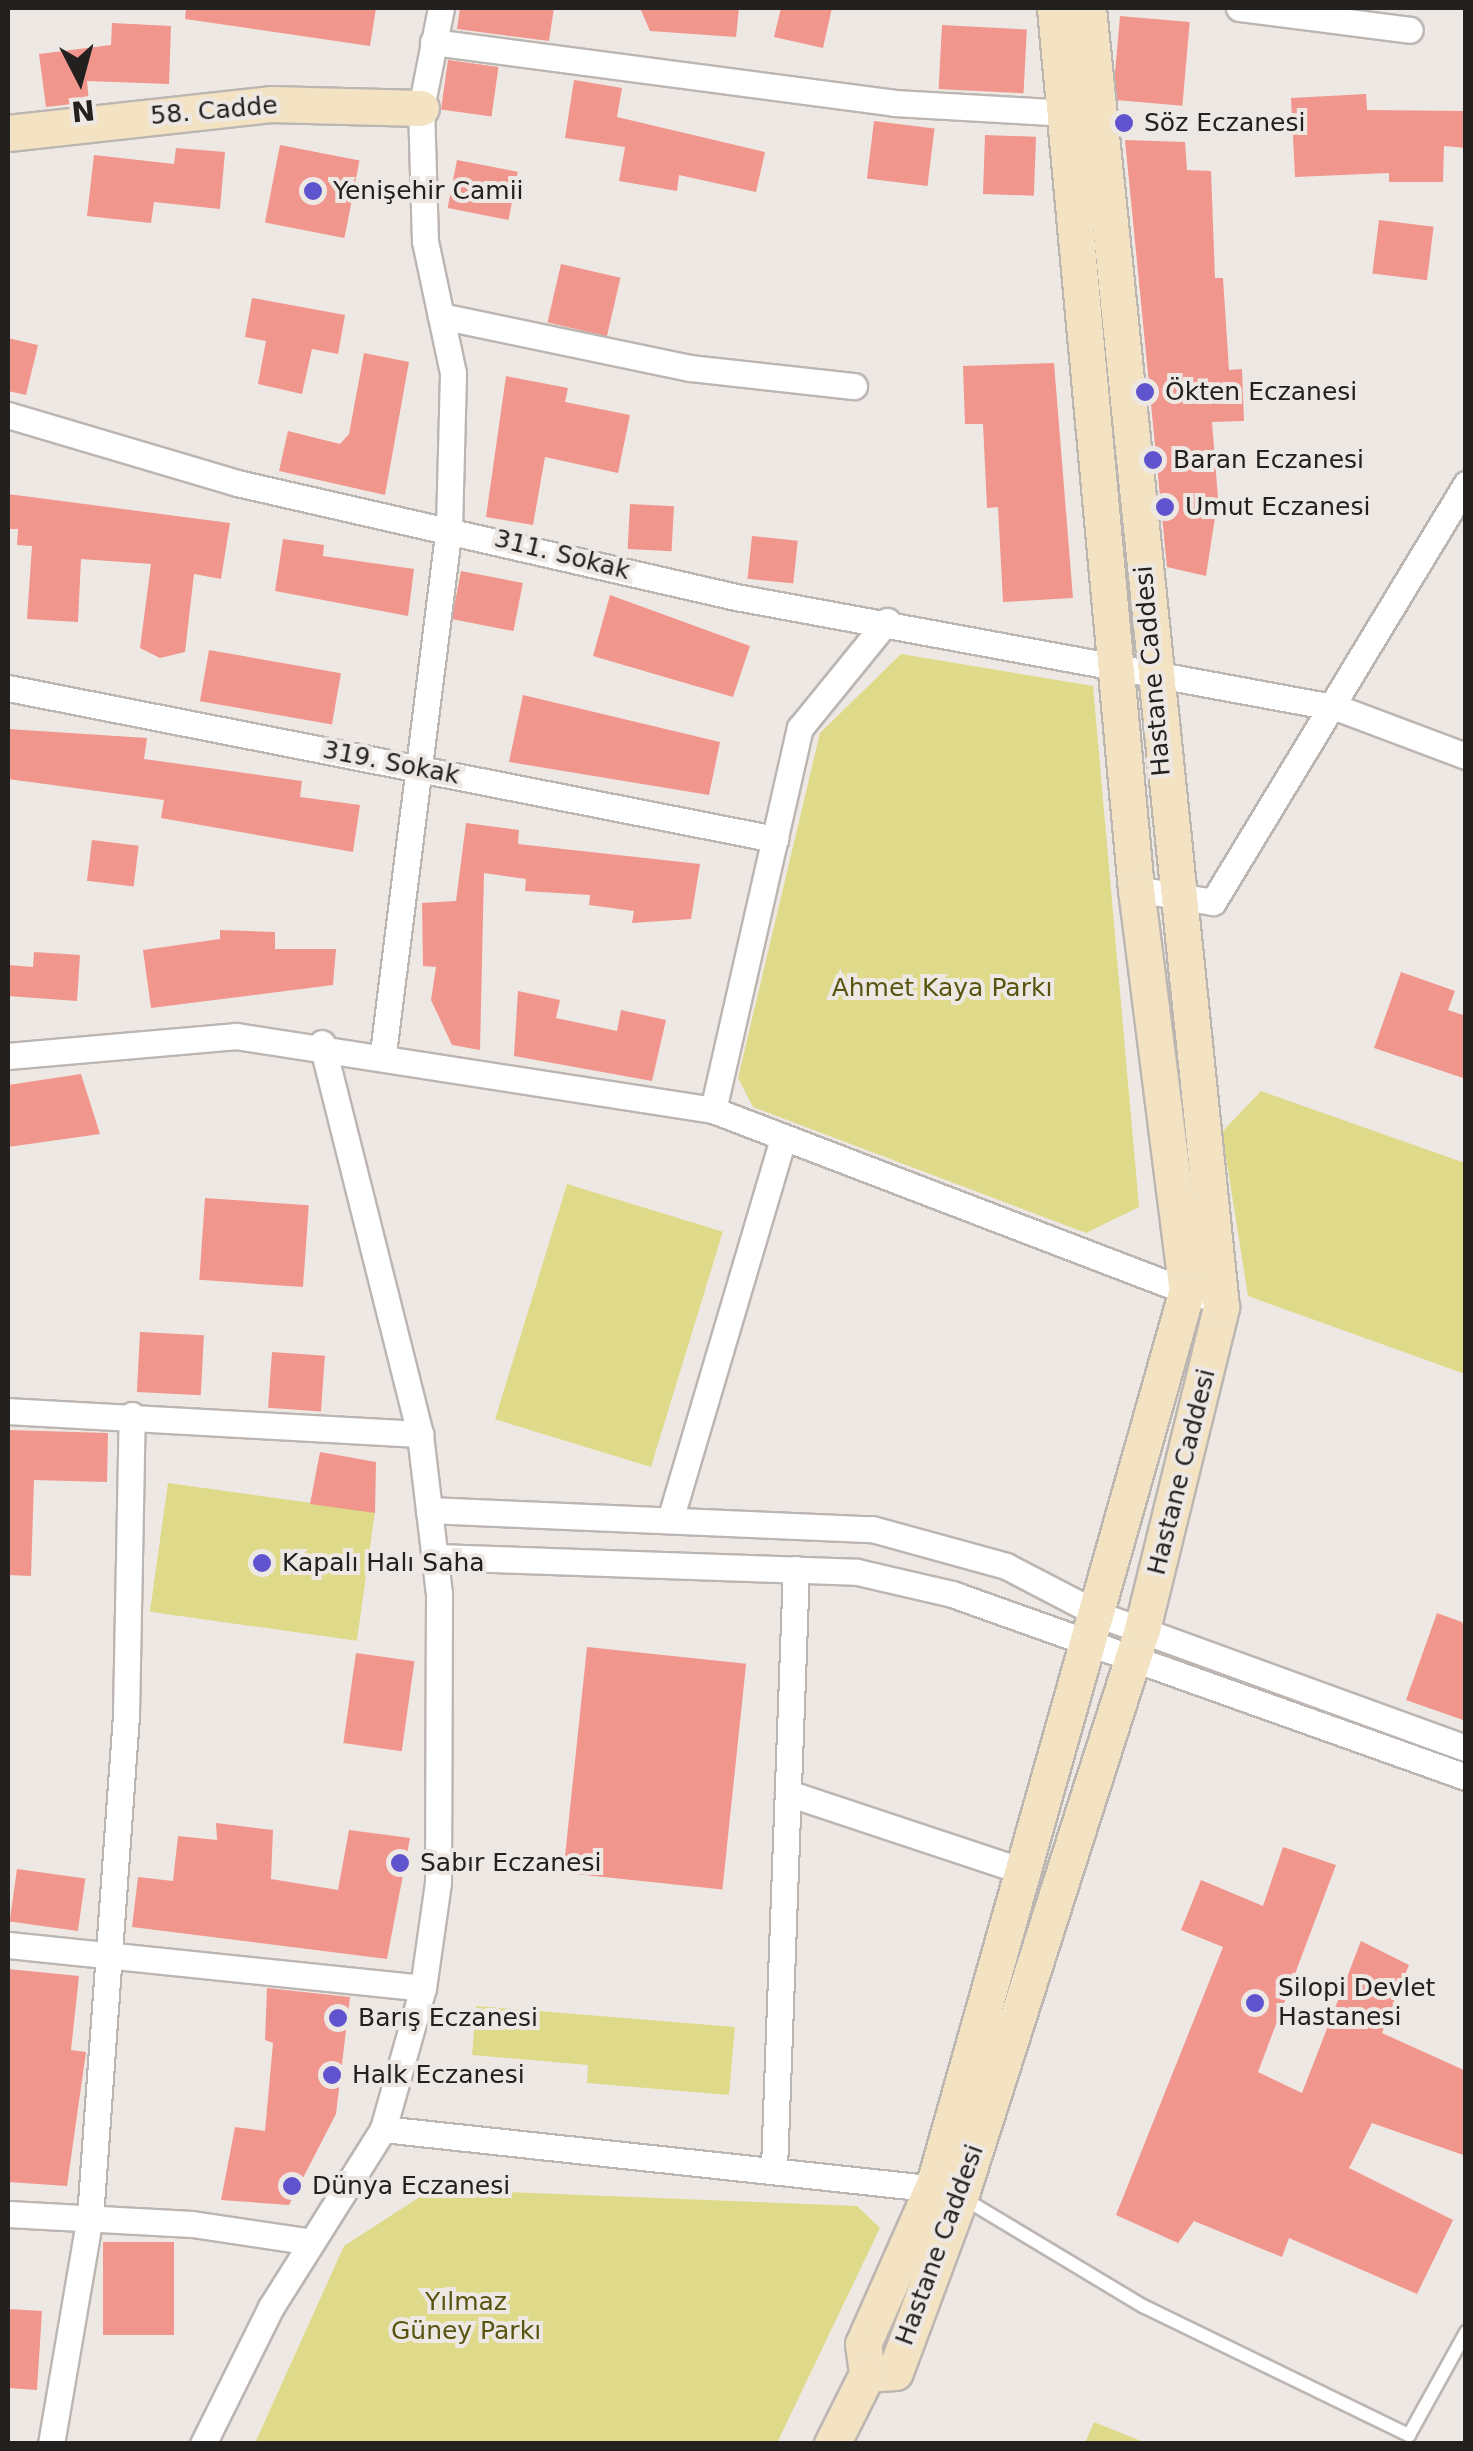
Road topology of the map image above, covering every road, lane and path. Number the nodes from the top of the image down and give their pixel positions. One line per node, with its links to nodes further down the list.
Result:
1 (441, 8): 6 (street)
2 (1055, 8): 8 (main road, Hastane Caddesi)
3 (1088, 8): 16 (main road, Hastane Caddesi)
4 (1239, 8): 5 (street)
5 (1410, 30)
6 (433, 42): 7 (street); 8 (street)
7 (421, 108): 9 (main road, 58. Cadde); 10 (street)
8 (1065, 113): 16 (main road, Hastane Caddesi)
9 (8, 133)
10 (441, 316): 11 (street); 14 (street)
11 (854, 386)
12 (8, 415): 14 (street, 311. Sokak)
13 (1466, 484): 18 (street)
14 (450, 527): 15 (street, 311. Sokak); 20 (street)
15 (886, 621): 16 (street, 311. Sokak); 21 (street)
16 (1138, 674): 18 (street, 311. Sokak); 22 (main road, Hastane Caddesi); 23 (main road, Hastane Caddesi)
17 (8, 688): 20 (street, 319. Sokak)
18 (1338, 708): 19 (street, 311. Sokak); 23 (street)
19 (1466, 756)
20 (422, 769): 21 (street, 319. Sokak); 25 (street)
21 (774, 839): 27 (street)
22 (1136, 889): 23 (street); 29 (main road, Hastane Caddesi)
23 (1174, 902): 30 (main road, Hastane Caddesi)
24 (322, 1043): 25 (street); 26 (street); 33 (street)
25 (383, 1053): 27 (street)
26 (8, 1056)
27 (713, 1110): 28 (street)
28 (783, 1139): 29 (street); 35 (street)
29 (1186, 1290): 30 (street); 38 (main road, Hastane Caddesi)
30 (1222, 1306): 39 (main road, Hastane Caddesi)
31 (8, 1411): 32 (street)
32 (132, 1414): 33 (street); 45 (street)
33 (420, 1434): 34 (street)
34 (429, 1510): 35 (street); 36 (street)
35 (670, 1520): 38 (street)
36 (434, 1557): 37 (street); 46 (street)
37 (796, 1569): 38 (street); 42 (street)
38 (1096, 1628): 39 (street); 43 (main road, Hastane Caddesi)
39 (1138, 1644): 40 (street); 41 (street); 49 (main road, Hastane Caddesi)
40 (1466, 1748)
41 (1466, 1777)
42 (788, 1793): 43 (street); 48 (street)
43 (1025, 1872): 49 (main road, Hastane Caddesi)
44 (8, 1944): 45 (street)
45 (108, 1956): 46 (street); 51 (street)
46 (423, 1988): 47 (street)
47 (383, 2129): 48 (street); 52 (street)
48 (774, 2168): 49 (street)
49 (947, 2190): 53 (lane); 56 (main road, Hastane Caddesi)
50 (8, 2214): 51 (street)
51 (90, 2217): 52 (street); 54 (street)
52 (312, 2242): 55 (street)
53 (1466, 2332)
54 (51, 2444)
55 (203, 2444)
56 (832, 2444)

